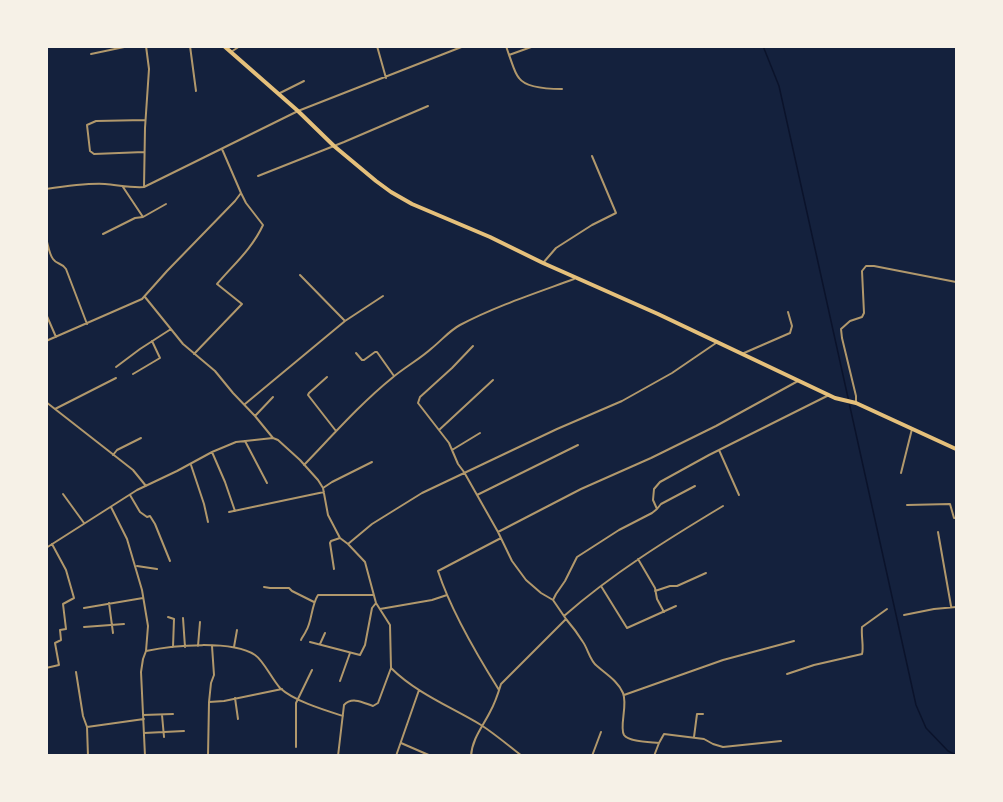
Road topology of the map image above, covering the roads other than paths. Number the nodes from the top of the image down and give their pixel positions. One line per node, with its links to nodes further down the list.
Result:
1 (129, 46): 12 (street)
2 (146, 46): 21 (street)
3 (190, 46): 17 (street)
4 (224, 46): 11 (main road)
5 (240, 46): 11 (street)
6 (377, 46): 14 (street)
7 (464, 46): 10 (street)
8 (506, 46): 13 (street)
9 (534, 46): 13 (street)
10 (455, 48): 14 (street)
11 (231, 52): 18 (main road)
12 (91, 54)
13 (509, 55): 16 (street)
14 (386, 78): 20 (street)
15 (304, 81): 18 (street)
16 (562, 88)
17 (196, 91)
18 (278, 94): 20 (main road)
19 (428, 106): 22 (street)
20 (298, 111): 22 (main road); 23 (street)
21 (145, 120): 24 (street); 24 (street)
22 (334, 146): 26 (street); 35 (main road)
23 (221, 148): 28 (street); 30 (street)
24 (144, 152): 28 (street)
25 (592, 156): 35 (street)
26 (258, 176)
27 (123, 186): 28 (street); 29 (street); 32 (street)
28 (144, 187)
29 (46, 189)
30 (241, 193): 40 (street); 52 (street)
31 (166, 204): 32 (street)
32 (143, 217): 33 (street)
33 (103, 234)
34 (46, 238): 44 (street)
35 (543, 263): 37 (main road)
36 (300, 274): 43 (street)
37 (577, 278): 49 (main road); 56 (street)
38 (957, 282): 64 (street)
39 (383, 296): 43 (street)
40 (145, 297): 44 (street); 45 (street)
41 (788, 312): 53 (street)
42 (46, 314): 46 (street)
43 (345, 321): 65 (street)
44 (87, 324): 46 (street)
45 (171, 329): 48 (street); 52 (street)
46 (56, 337): 47 (street)
47 (46, 341)
48 (152, 341): 54 (street); 55 (street)
49 (716, 343): 53 (main road); 84 (street)
50 (472, 346): 69 (street)
51 (356, 353): 56 (street)
52 (194, 354): 65 (street)
53 (741, 354): 60 (main road)
54 (116, 367)
55 (133, 374)
56 (394, 376): 70 (street)
57 (327, 377): 70 (street)
58 (116, 378): 66 (street)
59 (493, 380): 69 (street)
60 (799, 380): 61 (main road); 103 (street)
61 (829, 395): 64 (main road); 78 (street)
62 (273, 397): 67 (street)
63 (46, 402): 66 (street)
64 (854, 402): 68 (main road)
65 (245, 404): 67 (street)
66 (55, 409): 80 (street)
67 (255, 416): 73 (street)
68 (912, 429): 76 (main road); 85 (street)
69 (439, 430): 77 (street)
70 (336, 431): 83 (street)
71 (480, 433): 77 (street)
72 (141, 438): 80 (street)
73 (273, 438): 74 (street); 83 (street)
74 (245, 441): 79 (street); 86 (street)
75 (578, 445): 92 (street)
76 (957, 449)
77 (452, 450): 84 (street)
78 (719, 450): 93 (street); 97 (street)
79 (212, 452): 82 (street); 98 (street)
80 (113, 455): 87 (street)
81 (372, 462): 89 (street)
82 (191, 464): 87 (street); 101 (street)
83 (304, 465): 89 (street)
84 (464, 472): 92 (street); 108 (street)
85 (901, 473)
86 (267, 483)
87 (146, 486): 91 (street)
88 (695, 486): 97 (street)
89 (323, 490): 98 (street); 105 (street)
90 (63, 494): 102 (street)
91 (130, 495): 95 (street); 111 (street)
92 (477, 495): 103 (street)
93 (739, 495)
94 (907, 505): 100 (street)
95 (111, 506): 102 (street); 112 (street)
96 (723, 506): 110 (street)
97 (657, 509): 122 (street)
98 (235, 511): 99 (street)
99 (229, 512)
100 (957, 518)
101 (208, 522)
102 (84, 523): 107 (street)
103 (498, 532): 106 (street)
104 (938, 532): 127 (street)
105 (340, 538): 108 (street); 113 (street)
106 (501, 538): 120 (street); 122 (street)
107 (52, 544): 109 (street); 155 (street)
108 (348, 544): 119 (street)
109 (46, 548)
110 (638, 559): 117 (street); 118 (street)
111 (170, 561)
112 (135, 566): 114 (street); 121 (street)
113 (334, 568)
114 (158, 569)
115 (706, 573): 118 (street)
116 (264, 586): 123 (street)
117 (601, 586): 132 (street); 135 (street)
118 (655, 591): 132 (street)
119 (374, 595): 123 (street); 125 (street)
120 (447, 595): 130 (street); 163 (street)
121 (143, 598): 124 (street); 153 (street)
122 (553, 600): 135 (street)
123 (314, 602): 144 (street)
124 (109, 603): 129 (street); 138 (street)
125 (376, 603): 130 (street); 154 (street)
126 (676, 606): 132 (street)
127 (951, 606): 128 (street); 133 (street)
128 (957, 607)
129 (84, 608)
130 (380, 609): 156 (street)
131 (887, 609): 159 (street)
132 (664, 612)
133 (904, 615)
134 (168, 617): 150 (street)
135 (565, 617): 163 (street); 164 (street)
136 (183, 618): 151 (street)
137 (200, 622): 148 (street)
138 (112, 624): 139 (street); 140 (street); 142 (street)
139 (124, 624)
140 (84, 627)
141 (237, 630): 152 (street)
142 (113, 633)
143 (325, 633): 147 (street)
144 (301, 640)
145 (794, 641): 164 (street)
146 (309, 642): 147 (street)
147 (320, 644): 154 (street)
148 (198, 646): 149 (street); 151 (street)
149 (212, 646): 152 (street); 167 (street)
150 (172, 647): 151 (street); 153 (street)
151 (184, 647)
152 (234, 647): 161 (street)
153 (146, 651): 172 (street)
154 (350, 653): 160 (street)
155 (46, 668)
156 (391, 668): 162 (street); 171 (street)
157 (312, 670): 166 (street)
158 (76, 672): 174 (street)
159 (787, 674)
160 (340, 681)
161 (282, 689): 165 (street); 166 (street)
162 (419, 690): 175 (street); 183 (street)
163 (499, 690): 175 (street)
164 (624, 695): 184 (street)
165 (235, 698): 167 (street); 173 (street)
166 (297, 698): 171 (street); 185 (street)
167 (209, 702): 188 (street)
168 (173, 714): 170 (street)
169 (703, 714): 181 (street)
170 (162, 715): 172 (street); 177 (street)
171 (343, 716): 189 (street)
172 (143, 717): 174 (street); 179 (street)
173 (238, 719)
174 (87, 726): 186 (street)
175 (482, 726): 192 (street); 193 (street)
176 (184, 731): 177 (street)
177 (163, 732): 179 (street); 180 (street)
178 (601, 732): 194 (street)
179 (144, 733): 187 (street)
180 (164, 737)
181 (694, 737): 182 (street); 184 (street)
182 (781, 741)
183 (401, 742): 190 (street); 191 (street)
184 (659, 743): 195 (street)
185 (296, 747)
186 (88, 756)
187 (145, 756)
188 (208, 756)
189 (338, 756)
190 (396, 756)
191 (431, 756)
192 (471, 756)
193 (522, 756)
194 (592, 756)
195 (654, 756)

